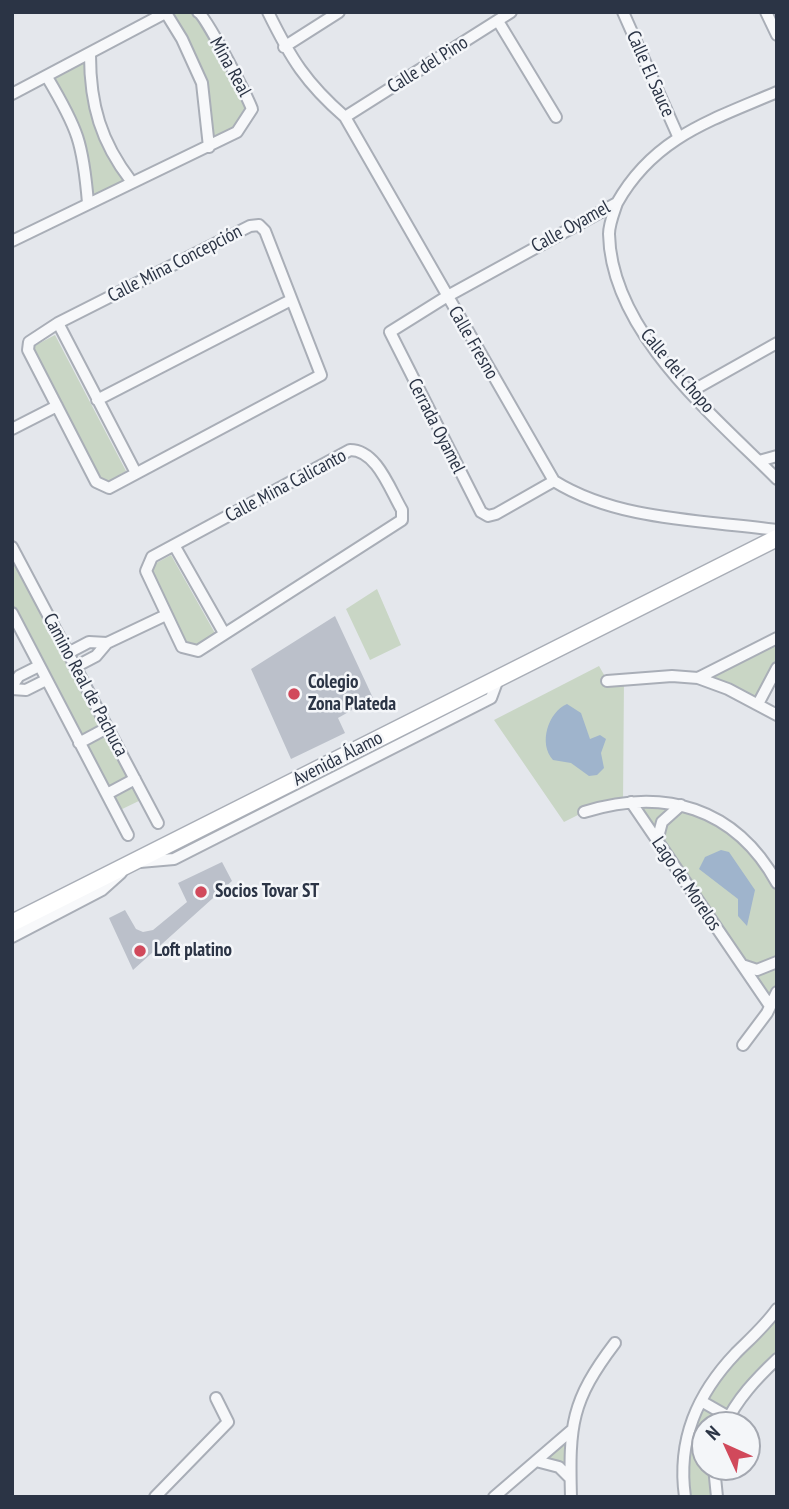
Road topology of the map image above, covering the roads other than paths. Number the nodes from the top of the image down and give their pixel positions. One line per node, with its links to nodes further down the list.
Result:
1 (198, 12): 18 (street, Mina Real)
2 (268, 12): 10 (street, Calle Fresno)
3 (340, 12): 10 (street)
4 (511, 12): 8 (street, Calle del Pino)
5 (622, 12): 17 (street, Calle El Sauce)
6 (766, 12): 9 (street)
7 (166, 13): 11 (street, Mina Real); 18 (street, Mina Real)
8 (498, 21): 15 (street, Calle del Pino); 16 (street)
9 (777, 35)
10 (284, 47): 15 (street, Calle Fresno)
11 (90, 55): 12 (street, Mina Real); 19 (street)
12 (47, 77): 14 (street, Mina Real); 21 (street)
13 (777, 92): 17 (street, Calle Oyamel)
14 (12, 94)
15 (345, 117): 23 (street, Calle Fresno)
16 (556, 117)
17 (678, 136): 20 (street, Calle Oyamel)
18 (209, 147): 19 (street, Mina Real)
19 (131, 181): 21 (street, Mina Real)
20 (617, 202): 23 (street, Calle Oyamel); 28 (street, Calle del Chopo)
21 (88, 203): 22 (street, Mina Real)
22 (12, 241)
23 (446, 297): 26 (street, Calle Oyamel); 36 (street, Calle Fresno)
24 (291, 300): 25 (street, Calle Mina Concepción); 29 (street); 34 (street, Calle Mina Concepción)
25 (58, 323): 29 (street); 30 (street, Calle Mina Concepción)
26 (390, 332): 36 (street, Cerrada Oyamel)
27 (777, 343): 28 (street)
28 (690, 392): 33 (street, Calle del Chopo)
29 (97, 400): 34 (street)
30 (57, 406): 31 (street); 34 (street, Calle Mina Concepción)
31 (12, 429)
32 (777, 456): 33 (street)
33 (759, 461): 35 (street, Calle del Chopo)
34 (136, 473)
35 (777, 479)
36 (554, 481): 37 (street)
37 (777, 530)
38 (777, 538): 66 (street, Avenida Álamo)
39 (174, 545): 42 (street, Calle Mina Calicanto); 43 (street); 43 (street, Calle Mina Calicanto)
40 (12, 548): 46 (street, Camino Real de Pachuca)
41 (12, 613): 47 (street, Camino Real de Pachuca)
42 (166, 615): 43 (street, Calle Mina Calicanto); 45 (street)
43 (224, 634)
44 (777, 638): 50 (street)
45 (107, 643): 46 (street); 48 (street)
46 (68, 653): 48 (street, Camino Real de Pachuca)
47 (39, 666): 51 (street, Camino Real de Pachuca); 53 (street)
48 (75, 667): 56 (street, Camino Real de Pachuca)
49 (777, 668): 54 (street)
50 (698, 678): 52 (street); 54 (street)
51 (46, 680): 53 (street); 57 (street, Camino Real de Pachuca)
52 (607, 681)
53 (12, 687)
54 (758, 704): 55 (street)
55 (777, 715)
56 (107, 728): 57 (street); 58 (street, Camino Real de Pachuca)
57 (79, 743): 59 (street, Camino Real de Pachuca)
58 (135, 779): 59 (street); 63 (street, Camino Real de Pachuca)
59 (107, 794): 64 (street, Camino Real de Pachuca)
60 (631, 802): 61 (street); 62 (street); 65 (street, Lago de Morelos)
61 (681, 805): 65 (street); 67 (street)
62 (584, 812)
63 (158, 823)
64 (128, 835)
65 (657, 841): 71 (street, Lago de Morelos)
66 (131, 863): 68 (street, Avenida Álamo); 69 (street)
67 (777, 883)
68 (12, 923)
69 (12, 937)
70 (777, 962): 71 (street)
71 (742, 965): 73 (street, Lago de Morelos)
72 (777, 992): 73 (street)
73 (770, 1006): 74 (street)
74 (743, 1045)
75 (777, 1309): 79 (street)
76 (615, 1343): 82 (street)
77 (777, 1359): 81 (street)
78 (216, 1398): 85 (street)
79 (702, 1401): 80 (street); 88 (street)
80 (714, 1411)
81 (734, 1411)
82 (573, 1430): 83 (street); 84 (street)
83 (536, 1461): 84 (street); 86 (street)
84 (570, 1478): 87 (street)
85 (155, 1497)
86 (494, 1497)
87 (571, 1497)
88 (685, 1497)

